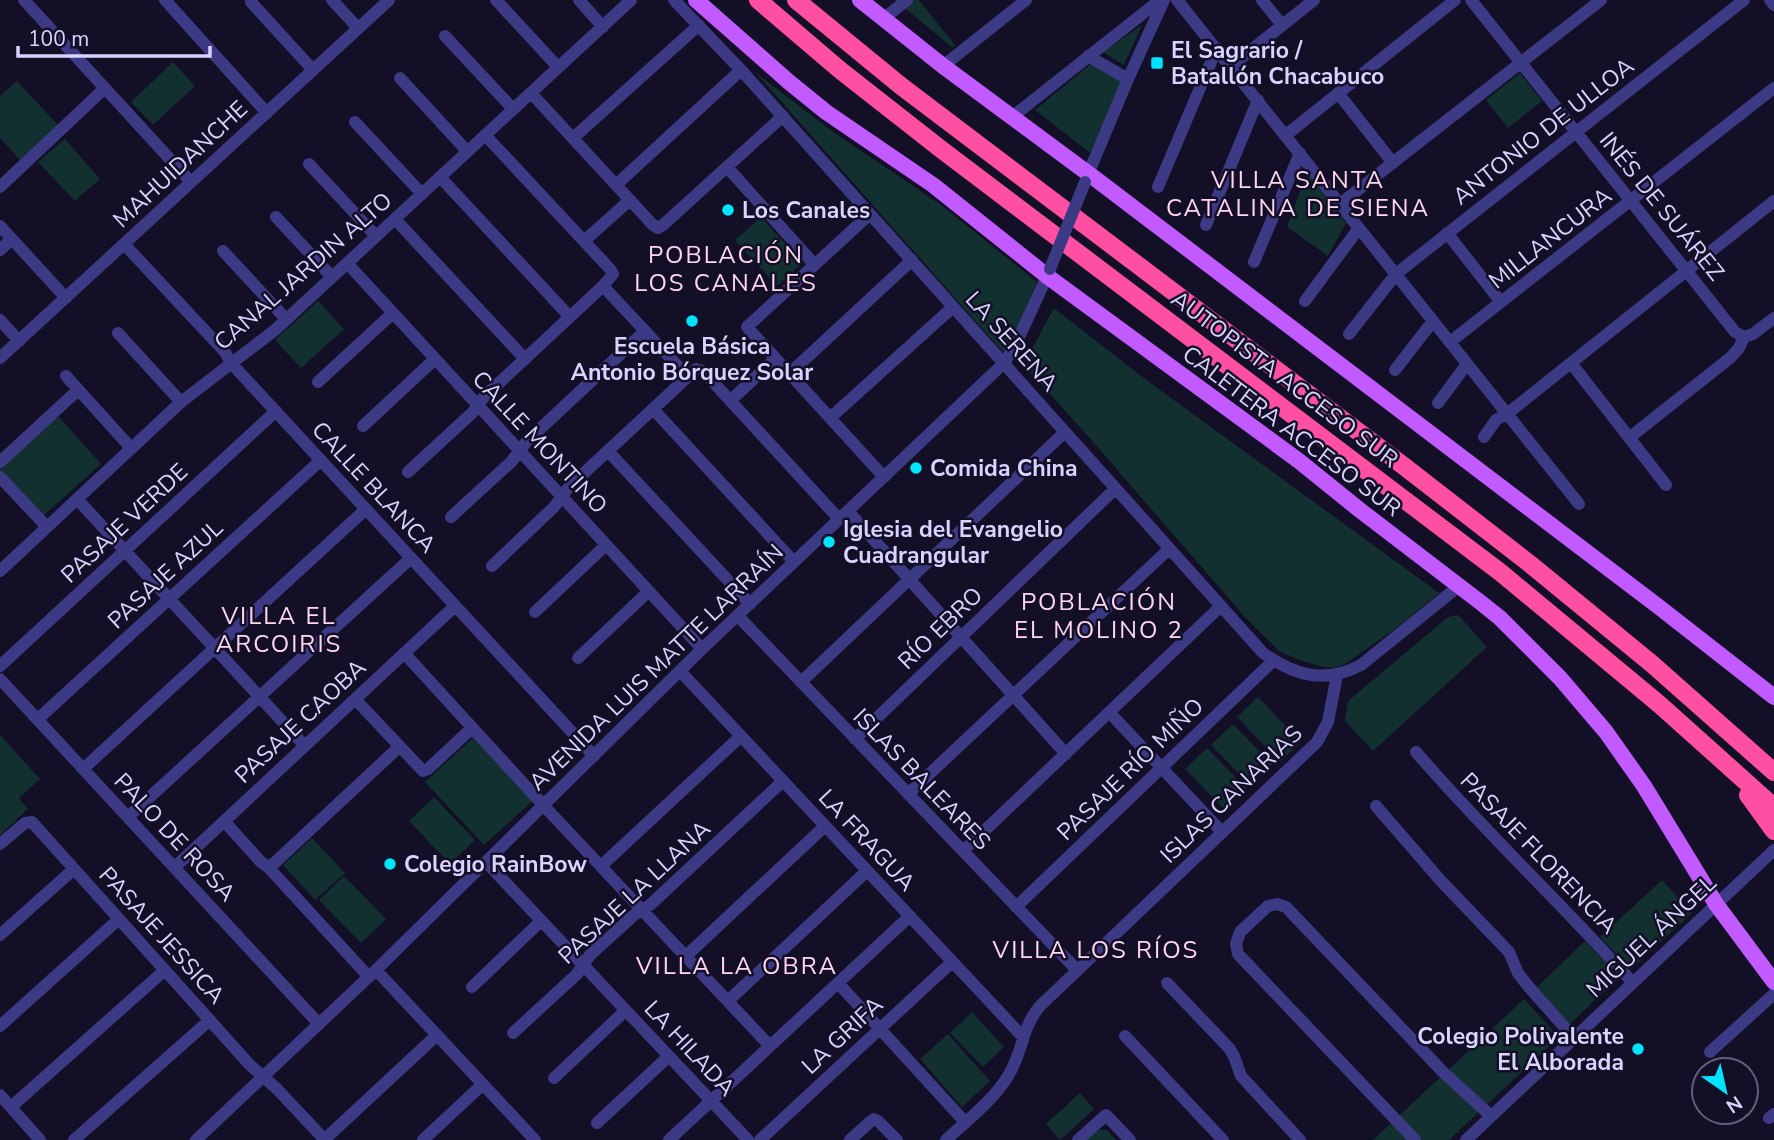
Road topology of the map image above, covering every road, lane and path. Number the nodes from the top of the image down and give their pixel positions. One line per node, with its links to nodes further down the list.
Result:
1 (24, 0): 42 (street)
2 (332, 0): 30 (street)
3 (389, 0): 30 (street, MAHUIDANCHE)
4 (496, 0): 37 (street)
5 (579, 0): 29 (street)
6 (631, 0): 29 (street, CANAL JARDIN ALTO)
7 (674, 0): 27 (street, LA SERENA)
8 (696, 0): 90 (main road, CALETERA ACCESO SUR)
9 (758, 0): 191 (highway, AUTOPISTA ACCESO SUR)
10 (796, 0): 197 (highway, AUTOPISTA ACCESO SUR)
11 (860, 0): 26 (main road)
12 (907, 0): 26 (street)
13 (1026, 0): 35 (street)
14 (1162, 0): 33 (street); 41 (street, AVENIDA LUIS MATTE LARRAÍN)
15 (1177, 0): 32 (street)
16 (1262, 0): 28 (street)
17 (1314, 0): 28 (street)
18 (1455, 0): 45 (street)
19 (1471, 0): 34 (street, INÉS DE SUÁREZ)
20 (1601, 0): 34 (street)
21 (1744, 0): 52 (street, ANTONIO DE ULLOA)
22 (1770, 0): 25 (street)
23 (251, 2): 38 (street)
24 (173, 3): 48 (street)
25 (1774, 5)
26 (883, 19): 35 (main road)
27 (699, 25): 39 (street, LA SERENA); 55 (street)
28 (1282, 25): 36 (street)
29 (603, 26): 37 (street, CANAL JARDIN ALTO)
30 (358, 28): 38 (street, MAHUIDANCHE)
31 (445, 36): 47 (street)
32 (1217, 48): 36 (street); 66 (street)
33 (1088, 56): 41 (street); 50 (street)
34 (1521, 63): 52 (street, INÉS DE SUÁREZ); 58 (street)
35 (943, 66): 50 (main road)
36 (1231, 66): 46 (street)
37 (558, 67): 44 (street, CANAL JARDIN ALTO)
38 (313, 70): 48 (street, MAHUIDANCHE)
39 (741, 70): 49 (street, LA SERENA); 64 (street)
40 (400, 78): 56 (street)
41 (1128, 79): 62 (street, AVENIDA LUIS MATTE LARRAÍN)
42 (105, 88): 63 (street); 65 (street)
43 (1774, 88): 69 (street, MILLANCURA)
44 (531, 93): 47 (street, CANAL JARDIN ALTO); 55 (street)
45 (1338, 93): 54 (street); 58 (street)
46 (1258, 100): 54 (street); 75 (street)
47 (513, 109): 53 (street, CANAL JARDIN ALTO)
48 (267, 113): 63 (street, MAHUIDANCHE)
49 (783, 116): 60 (street); 72 (street, LA SERENA)
50 (1012, 117): 62 (main road)
51 (355, 122): 67 (street)
52 (1576, 132): 69 (street, INÉS DE SUÁREZ); 78 (street, ANTONIO DE ULLOA)
53 (485, 135): 56 (street, CANAL JARDIN ALTO); 81 (street)
54 (1286, 135): 57 (street)
55 (573, 138): 64 (street)
56 (467, 152): 61 (street, CANAL JARDIN ALTO)
57 (1300, 153): 71 (street); 86 (street)
58 (1393, 163): 71 (street)
59 (309, 164): 79 (street)
60 (727, 167): 68 (street); 88 (street)
61 (440, 177): 67 (street, CANAL JARDIN ALTO); 99 (street)
62 (1087, 178): 90 (street, AVENIDA LUIS MATTE LARRAÍN, bridge); 182 (main road)
63 (191, 182): 82 (street, MAHUIDANCHE)
64 (616, 185): 68 (street)
65 (0, 187)
66 (1158, 187)
67 (422, 194): 74 (street, CANAL JARDIN ALTO)
68 (630, 200): 81 (street)
69 (1631, 201): 89 (street, INÉS DE SUÁREZ); 96 (street, MILLANCURA)
70 (1774, 201): 89 (street)
71 (1340, 204): 77 (street)
72 (870, 214): 85 (street, LA SERENA); 88 (street)
73 (276, 217): 92 (street)
74 (395, 219): 79 (street, CANAL JARDIN ALTO); 112 (street)
75 (1206, 225)
76 (0, 226): 80 (street)
77 (1359, 228): 91 (street); 95 (street)
78 (1447, 233): 91 (street, ANTONIO DE ULLOA); 96 (street)
79 (376, 236): 87 (street, CANAL JARDIN ALTO)
80 (12, 239): 83 (street); 94 (street)
81 (584, 241): 93 (street)
82 (124, 244): 94 (street, MAHUIDANCHE); 114 (street, CALLE BLANCA)
83 (0, 250)
84 (223, 250): 101 (street)
85 (912, 260): 97 (street, LA SERENA); 119 (street)
86 (1254, 261)
87 (347, 263): 92 (street, CANAL JARDIN ALTO); 98 (street, CALLE MONTINO)
88 (814, 264): 113 (street)
89 (1687, 271): 107 (street, INÉS DE SUÁREZ); 116 (street)
90 (1049, 272): 115 (street, AVENIDA LUIS MATTE LARRAÍN); 161 (main road, CALETERA ACCESO SUR)
91 (1396, 274): 103 (street); 106 (street, ANTONIO DE ULLOA)
92 (332, 277): 101 (street, CANAL JARDIN ALTO)
93 (603, 286): 99 (street); 104 (street)
94 (66, 298): 108 (street, MAHUIDANCHE)
95 (1305, 300)
96 (1501, 302): 109 (street, MILLANCURA)
97 (953, 307): 115 (street, LA SERENA); 131 (street)
98 (393, 313): 111 (street, CALLE MONTINO); 122 (street)
99 (570, 317): 112 (street)
100 (1774, 318): 107 (street)
101 (286, 319): 114 (street, CANAL JARDIN ALTO)
102 (0, 320): 108 (street)
103 (1433, 321): 109 (street); 118 (street)
104 (645, 331): 121 (street); 137 (street)
105 (118, 333): 125 (street)
106 (1349, 334)
107 (1744, 337): 135 (street)
108 (19, 341): 110 (street, MAHUIDANCHE)
109 (1450, 342): 117 (street)
110 (0, 358)
111 (435, 359): 127 (street, CALLE MONTINO); 132 (street)
112 (525, 359): 127 (street)
113 (775, 359): 119 (street); 124 (street)
114 (231, 363): 125 (street, CANAL JARDIN ALTO); 129 (street, CALLE BLANCA)
115 (1003, 363): 133 (street, LA SERENA); 143 (street, AVENIDA LUIS MATTE LARRAÍN)
116 (1571, 363): 130 (street); 135 (street)
117 (1467, 364): 126 (street); 130 (street)
118 (1395, 370)
119 (789, 374): 131 (street)
120 (66, 376): 123 (street)
121 (688, 377): 124 (street); 128 (street)
122 (318, 382)
123 (78, 390): 136 (street); 140 (street)
124 (730, 401): 150 (street)
125 (181, 402): 136 (street, CANAL JARDIN ALTO)
126 (1438, 403)
127 (478, 405): 137 (street, CALLE MONTINO); 141 (street)
128 (653, 409): 138 (street); 157 (street)
129 (276, 411): 139 (street, CALLE BLANCA); 155 (street, PASAJE VERDE)
130 (1507, 413): 134 (street); 148 (street)
131 (830, 418): 143 (street)
132 (363, 426)
133 (1065, 432): 145 (street, LA SERENA); 160 (street)
134 (1484, 437)
135 (1629, 438): 144 (street)
136 (131, 447): 147 (street, CANAL JARDIN ALTO)
137 (520, 451): 146 (street, CALLE MONTINO); 151 (street)
138 (608, 451): 146 (street); 164 (street)
139 (321, 460): 149 (street, CALLE BLANCA); 163 (street, PASAJE AZUL)
140 (0, 462)
141 (408, 472)
142 (0, 477): 152 (street)
143 (884, 477): 150 (street, AVENIDA LUIS MATTE LARRAÍN)
144 (1666, 485)
145 (1115, 489): 154 (street, LA SERENA); 169 (street, RÍO EBRO)
146 (562, 497): 153 (street, CALLE MONTINO); 158 (street)
147 (77, 499): 152 (street, CANAL JARDIN ALTO); 155 (street)
148 (1579, 504)
149 (366, 509): 156 (street, CALLE BLANCA); 170 (street)
150 (844, 515): 157 (street, AVENIDA LUIS MATTE LARRAÍN); 160 (street)
151 (450, 517)
152 (47, 527): 159 (street, CANAL JARDIN ALTO)
153 (607, 545): 162 (street, CALLE MONTINO); 167 (street)
154 (1169, 549): 166 (street, LA SERENA); 180 (street)
155 (124, 551): 163 (street); 175 (street, PASAJE VERDE)
156 (411, 558): 165 (street, CALLE BLANCA); 181 (street)
157 (794, 562): 164 (street, AVENIDA LUIS MATTE LARRAÍN)
158 (492, 566)
159 (0, 571)
160 (909, 580): 169 (street); 179 (street)
161 (1459, 586): 177 (street); 217 (main road, CALETERA ACCESO SUR)
162 (649, 592): 171 (street, CALLE MONTINO); 173 (street)
163 (169, 599): 170 (street); 185 (street, PASAJE AZUL)
164 (750, 604): 168 (street, AVENIDA LUIS MATTE LARRAÍN)
165 (455, 606): 172 (street, PASAJE CAOBA); 194 (street, CALLE BLANCA)
166 (1221, 606): 174 (street, LA SERENA); 184 (street)
167 (535, 612)
168 (738, 616): 171 (street, AVENIDA LUIS MATTE LARRAÍN); 179 (street, ISLAS BALEARES)
169 (961, 637): 180 (street); 188 (street, RÍO EBRO)
170 (215, 648): 181 (street); 196 (street)
171 (702, 649): 176 (street, AVENIDA LUIS MATTE LARRAÍN)
172 (404, 653): 183 (street, PASAJE CAOBA); 186 (street)
173 (578, 658)
174 (1274, 660): 177 (street, LA SERENA); 195 (street, PASAJE RÍO MIÑO)
175 (0, 666)
176 (680, 671): 187 (street, LA FRAGUA); 194 (street, AVENIDA LUIS MATTE LARRAÍN)
177 (1337, 675): 207 (street, ISLAS CANARIAS)
178 (0, 678): 185 (street, PALO DE ROSA)
179 (801, 682): 188 (street, ISLAS BALEARES)
180 (1013, 695): 193 (street); 199 (street)
181 (260, 696): 189 (street); 203 (street)
182 (1774, 697)
183 (355, 699): 189 (street, PASAJE CAOBA); 190 (street)
184 (1109, 712): 193 (street); 195 (street)
185 (38, 719): 196 (street, PALO DE ROSA)
186 (472, 727): 190 (street); 200 (street)
187 (741, 736): 198 (street, LA FRAGUA); 212 (street)
188 (855, 739): 199 (street, ISLAS BALEARES)
189 (305, 746): 204 (street, PASAJE CAOBA)
190 (399, 747): 214 (street)
191 (1710, 750): 202 (highway, AUTOPISTA ACCESO SUR); 206 (highway)
192 (1416, 751): 233 (street, PASAJE FLORENCIA)
193 (1066, 754): 210 (street)
194 (594, 757): 200 (street, AVENIDA LUIS MATTE LARRAÍN)
195 (1162, 768): 207 (street); 218 (street, PASAJE RÍO MIÑO)
196 (83, 769): 203 (street, PALO DE ROSA)
197 (1774, 772)
198 (783, 780): 205 (street, LA FRAGUA); 219 (street, PASAJE LA LLANA)
199 (908, 794): 210 (street, ISLAS BALEARES)
200 (544, 806): 211 (street, AVENIDA LUIS MATTE LARRAÍN); 212 (street)
201 (1376, 806): 246 (street)
202 (1774, 807)
203 (128, 817): 213 (street, PALO DE ROSA)
204 (224, 821): 213 (street, PASAJE CAOBA); 214 (street)
205 (825, 826): 216 (street, LA FRAGUA); 224 (street)
206 (1774, 831)
207 (1222, 832): 228 (street, ISLAS CANARIAS)
208 (0, 844): 215 (street, PASAJE JESSICA)
209 (1774, 850): 217 (street, MIGUEL ÁNGEL)
210 (963, 851): 218 (street, ISLAS BALEARES)
211 (486, 862): 222 (street, LA HILADA); 229 (street, AVENIDA LUIS MATTE LARRAÍN)
212 (601, 866): 219 (street)
213 (174, 867): 239 (street, PALO DE ROSA)
214 (269, 868): 229 (street)
215 (74, 869): 221 (street, PASAJE JESSICA); 223 (street)
216 (867, 871): 220 (street, LA FRAGUA); 236 (street)
217 (1716, 904): 230 (main road, CALETERA ACCESO SUR); 233 (street, MIGUEL ÁNGEL)
218 (1016, 907): 228 (street, ISLAS BALEARES)
219 (642, 910): 224 (street); 226 (street, PASAJE LA LLANA)
220 (910, 916): 225 (street, LA FRAGUA); 231 (street)
221 (119, 919): 227 (street, PASAJE JESSICA); 240 (street)
222 (541, 921): 226 (street, LA HILADA); 234 (street)
223 (0, 935)
224 (686, 956): 236 (street)
225 (952, 962): 241 (street, LA GRIFA); 245 (street, LA FRAGUA)
226 (583, 965): 237 (street, LA HILADA); 242 (street, PASAJE LA LLANA)
227 (165, 970): 238 (street, PASAJE JESSICA); 255 (street)
228 (1076, 971): 245 (street, ISLAS CANARIAS)
229 (373, 974): 239 (street, AVENIDA LUIS MATTE LARRAÍN); 243 (street)
230 (1774, 982)
231 (838, 983): 241 (street); 247 (street)
232 (1167, 983): 274 (street)
233 (1633, 983): 246 (street, MIGUEL ÁNGEL)
234 (472, 987)
235 (1774, 994): 248 (street)
236 (728, 1001): 247 (street)
237 (626, 1010): 249 (street, LA HILADA); 251 (street)
238 (210, 1020): 250 (street, PASAJE JESSICA); 261 (street)
239 (319, 1024): 250 (street, AVENIDA LUIS MATTE LARRAÍN)
240 (0, 1026)
241 (880, 1029): 257 (street); 267 (street, LA GRIFA)
242 (513, 1033)
243 (437, 1035): 252 (street); 263 (street)
244 (1125, 1036): 273 (street)
245 (1023, 1037): 257 (street, ISLAS CANARIAS)
246 (1574, 1038): 256 (street, MIGUEL ÁNGEL)
247 (770, 1046): 254 (street)
248 (1710, 1052)
249 (669, 1056): 254 (street, LA HILADA); 258 (street)
250 (264, 1077): 262 (street, AVENIDA LUIS MATTE LARRAÍN); 263 (street, PASAJE JESSICA)
251 (554, 1078)
252 (483, 1084): 259 (street); 264 (street)
253 (0, 1095): 255 (street)
254 (711, 1101): 265 (street); 266 (street, LA HILADA)
255 (11, 1107): 260 (street)
256 (1491, 1116): 275 (street); 276 (street, MIGUEL ÁNGEL)
257 (965, 1122): 270 (street, ISLAS CANARIAS)
258 (597, 1123)
259 (529, 1138)
260 (37, 1139)
261 (74, 1140)
262 (196, 1140)
263 (325, 1140)
264 (424, 1140)
265 (669, 1140)
266 (748, 1140)
267 (760, 1140)
268 (850, 1140): 269 (street)
269 (897, 1140)
270 (946, 1140)
271 (1078, 1140): 272 (street)
272 (1130, 1140)
273 (1223, 1140)
274 (1300, 1140)
275 (1415, 1140)
276 (1466, 1140)

